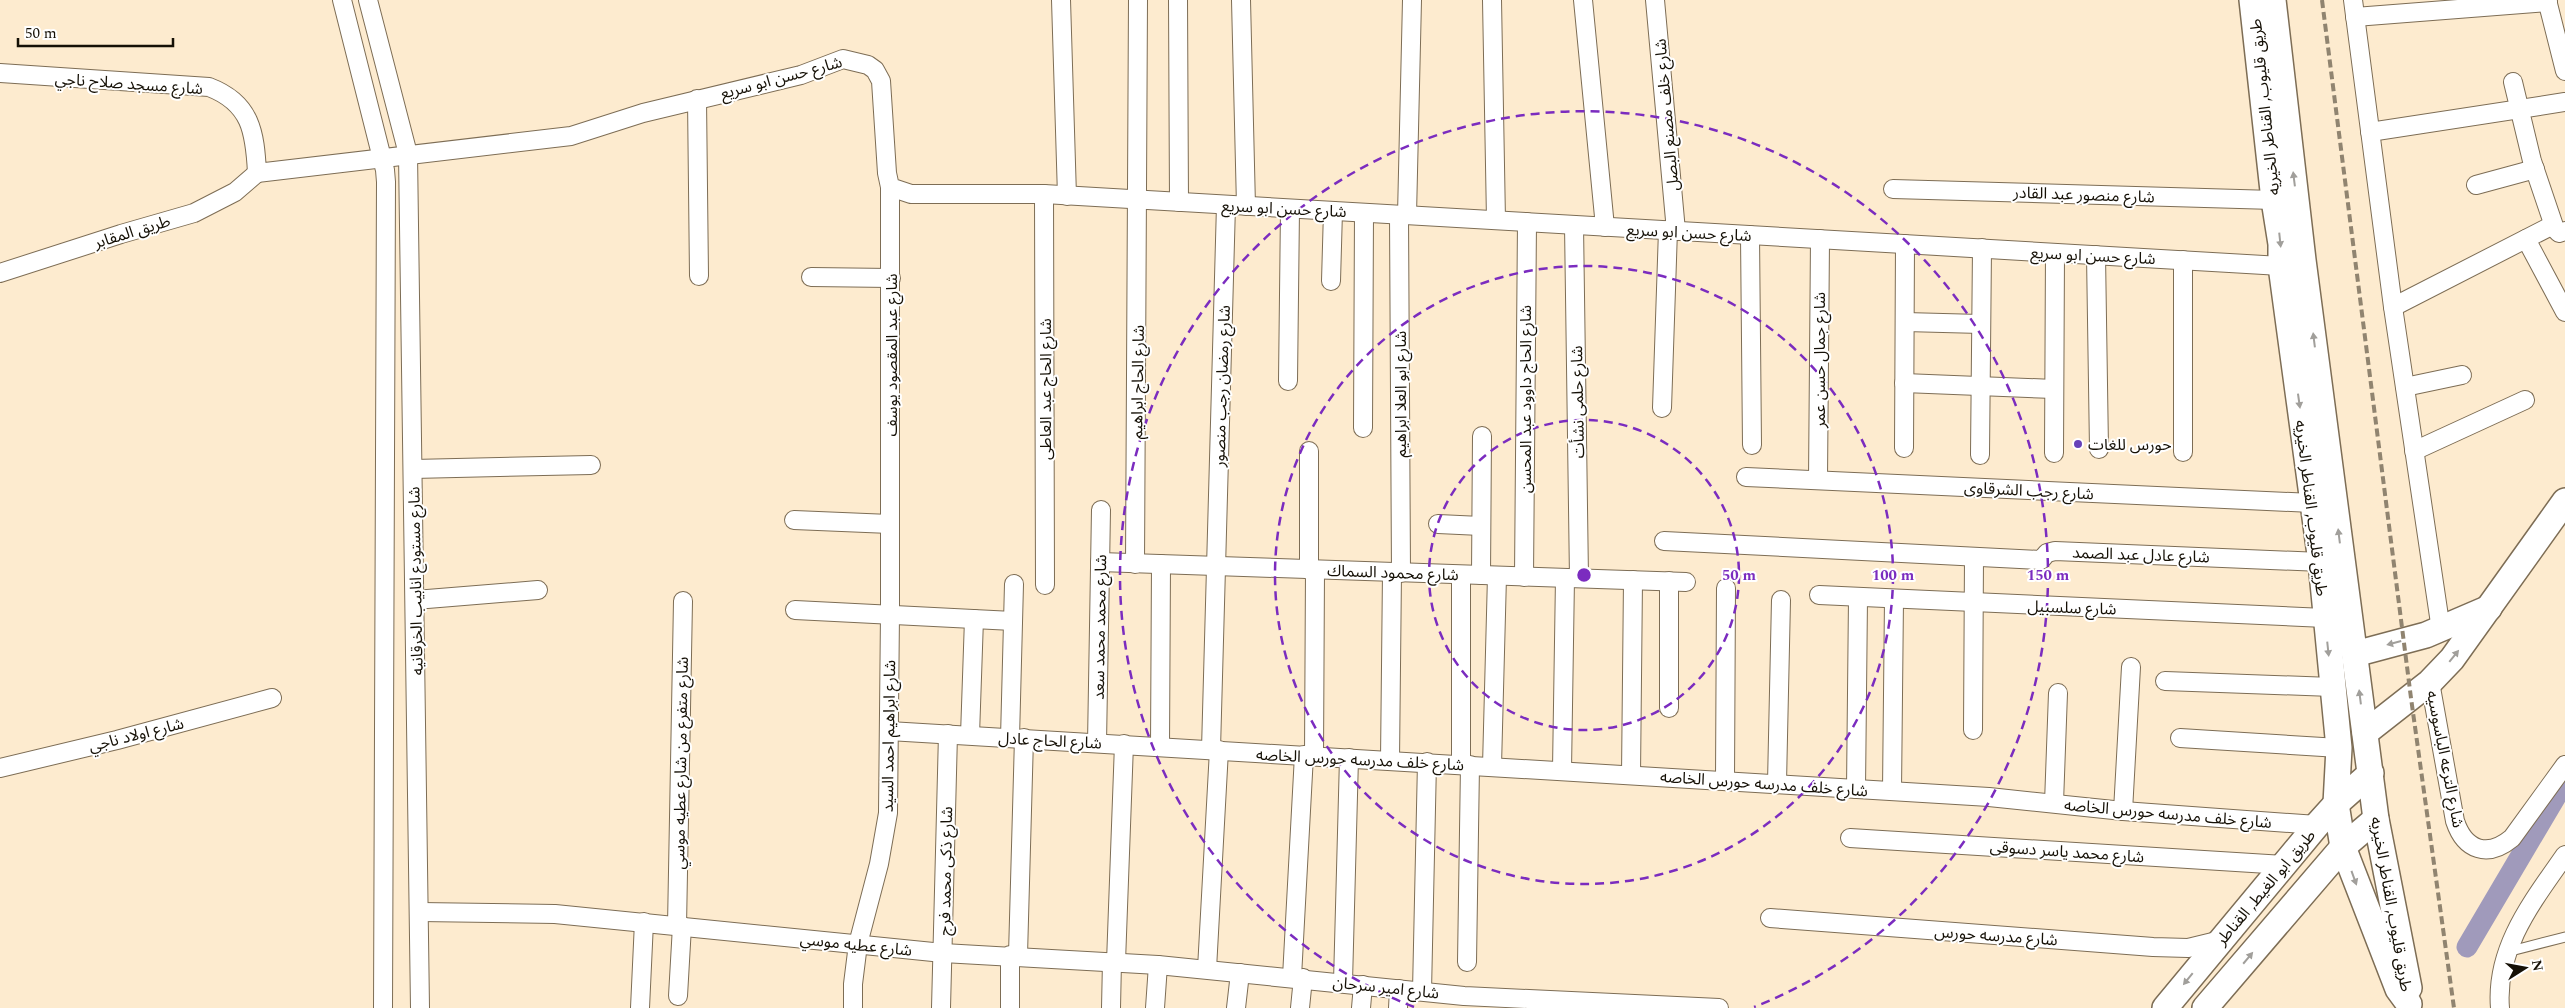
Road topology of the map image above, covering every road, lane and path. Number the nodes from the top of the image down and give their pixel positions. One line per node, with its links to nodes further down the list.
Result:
1 (342, 0): 23 (street, شارع مستودع انابيب الخرقانيه)
2 (368, 0): 22 (street, شارع مستودع انابيب الخرقانيه)
3 (1061, 0): 30 (street)
4 (1138, 0): 31 (street, شارع الحاج ابراهيم)
5 (1178, 0): 33 (street)
6 (1241, 0): 35 (street)
7 (1412, 0): 39 (street, شارع ابو العلا ابراهيم)
8 (1492, 0): 40 (street)
9 (1583, 0): 43 (street)
10 (1655, 0): 45 (street, شارع خلف مصنع البصل)
11 (2252, 0): 32 (main road, طريق قليوب, القناطر الخيريه)
12 (2273, 0): 125 (main road, طريق قليوب, القناطر الخيريه, one-way to 12)
13 (2547, 1): 14 (street); 15 (street)
14 (2354, 9): 21 (street)
15 (2565, 71)
16 (0, 73): 25 (street, شارع مسجد صلاح ناجي)
17 (2513, 82): 20 (street)
18 (697, 99): 22 (street, شارع حسن ابو سريع); 27 (street, شارع حسن ابو سريع); 56 (street)
19 (2565, 102): 20 (street)
20 (2520, 110): 21 (street); 24 (street)
21 (2370, 132): 60 (street)
22 (408, 154): 23 (street); 83 (street, شارع مستودع انابيب الخرقانيه)
23 (382, 157): 25 (street); 192 (street, شارع مستودع انابيب الخرقانيه)
24 (2535, 169): 26 (street); 44 (street)
25 (257, 173): 55 (street, طريق المقابر)
26 (2476, 185)
27 (890, 187): 29 (street, شارع حسن ابو سريع); 58 (street, شارع عبد المقصود يوسف)
28 (1893, 189): 32 (street, شارع منصور عبد القادر)
29 (1044, 194): 30 (street, شارع حسن ابو سريع); 108 (street, شارع الحاج عبد العاطى)
30 (1067, 196): 31 (street, شارع حسن ابو سريع)
31 (1139, 200): 33 (street, شارع حسن ابو سريع); 97 (street, شارع الحاج ابراهيم)
32 (2274, 200): 54 (main road, طريق قليوب, القناطر الخيريه, one-way to 54)
33 (1179, 202): 34 (street, شارع حسن ابو سريع)
34 (1226, 205): 35 (street, شارع حسن ابو سريع); 99 (street, شارع رمضان رجب منصور)
35 (1246, 206): 36 (street, شارع حسن ابو سريع)
36 (1290, 209): 37 (street, شارع حسن ابو سريع); 65 (street)
37 (1333, 211): 38 (street, شارع حسن ابو سريع); 59 (street)
38 (1364, 213): 39 (street, شارع حسن ابو سريع); 72 (street)
39 (1403, 215): 40 (street, شارع حسن ابو سريع); 101 (street, شارع ابو العلا ابراهيم)
40 (1496, 220): 41 (street, شارع حسن ابو سريع)
41 (1527, 222): 42 (street, شارع حسن ابو سريع); 104 (street, شارع الحاج داوود عبد المحسن)
42 (1574, 225): 43 (street, شارع حسن ابو سريع); 105 (street, شارع حلمى نشأت)
43 (1605, 227): 45 (street, شارع حسن ابو سريع)
44 (2559, 228): 47 (street)
45 (1672, 230): 46 (street, شارع حسن ابو سريع); 71 (street, شارع خلف مصنع البصل)
46 (1750, 235): 48 (street, شارع حسن ابو سريع); 74 (street)
47 (2526, 238): 60 (street); 61 (street)
48 (1820, 239): 49 (street, شارع حسن ابو سريع); 85 (street, شارع جمال حسن عمر)
49 (1905, 244): 50 (street, شارع حسن ابو سريع); 62 (street)
50 (1982, 248): 51 (street, شارع حسن ابو سريع); 63 (street)
51 (2055, 253): 52 (street, شارع حسن ابو سريع); 69 (street)
52 (2096, 255): 53 (street, شارع حسن ابو سريع); 76 (street)
53 (2183, 260): 54 (street, شارع حسن ابو سريع); 79 (street)
54 (2281, 266): 87 (main road, طريق قليوب, القناطر الخيريه, one-way to 87)
55 (0, 273)
56 (700, 276)
57 (811, 277): 58 (street)
58 (891, 278): 90 (street, شارع عبد المقصود يوسف)
59 (1331, 281)
60 (2393, 307): 68 (street)
61 (2565, 312)
62 (1905, 322): 63 (street); 66 (street)
63 (1981, 324): 67 (street)
64 (2462, 375): 68 (street)
65 (1288, 381)
66 (1904, 383): 67 (street); 75 (street)
67 (1981, 386): 69 (street); 81 (street)
68 (2405, 388): 77 (street)
69 (2054, 389): 80 (street)
70 (2525, 400): 77 (street)
71 (1662, 408)
72 (1363, 428)
73 (1482, 436): 92 (street)
74 (1752, 444)
75 (1904, 448)
76 (2099, 449)
77 (2414, 450): 124 (street)
78 (1309, 451): 100 (street)
79 (2183, 452)
80 (2054, 453)
81 (1980, 455)
82 (591, 465): 83 (street)
83 (413, 469): 114 (street, شارع مستودع انابيب الخرقانيه)
84 (1746, 477): 85 (street, شارع رجب الشرقاوى)
85 (1818, 480): 87 (street, شارع رجب الشرقاوى)
86 (2565, 501): 118 (main road)
87 (2312, 503): 96 (main road, طريق قليوب, القناطر الخيريه)
88 (1101, 510): 95 (street, شارع محمد محمد سعد)
89 (794, 520): 90 (street)
90 (890, 524): 120 (street, شارع ابراهيم احمد السيد)
91 (1438, 524): 92 (street)
92 (1481, 526): 103 (street)
93 (1664, 541): 94 (street, شارع عادل عبد الصمد)
94 (1974, 557): 96 (street, شارع عادل عبد الصمد); 117 (street)
95 (1100, 562): 97 (street, شارع محمود السماك); 140 (street, شارع محمد محمد سعد)
96 (2321, 562): 121 (main road, طريق قليوب, القناطر الخيريه)
97 (1135, 564): 98 (street, شارع محمود السماك)
98 (1161, 564): 99 (street, شارع محمود السماك); 142 (street)
99 (1216, 566): 100 (street, شارع محمود السماك); 144 (street, شارع رمضان رجب منصور)
100 (1312, 570): 101 (street, شارع محمود السماك); 145 (street)
101 (1396, 572): 102 (street, شارع محمود السماك); 147 (street, شارع ابو العلا ابراهيم)
102 (1461, 575): 103 (street, شارع محمود السماك); 149 (street)
103 (1489, 576): 104 (street, شارع محمود السماك); 151 (street)
104 (1524, 576): 105 (street, شارع محمود السماك)
105 (1572, 578): 106 (street, شارع محمود السماك); 153 (street, شارع حلمى نشأت)
106 (1633, 580): 132 (street, شارع محمود السماك); 155 (street)
107 (1014, 584): 123 (street)
108 (1045, 585)
109 (1726, 588): 156 (street)
110 (538, 590): 114 (street)
111 (1819, 595): 112 (street, شارع سلسبيل)
112 (1858, 598): 113 (street, شارع سلسبيل); 158 (street)
113 (1894, 599): 117 (street, شارع سلسبيل); 159 (street)
114 (415, 600): 169 (street, شارع مستودع انابيب الخرقانيه)
115 (1782, 600): 157 (street)
116 (683, 601): 172 (street, شارع متفرع من شارع عطيه موسي)
117 (1974, 604): 121 (street, شارع سلسبيل); 133 (street)
118 (2489, 608): 124 (main road); 128 (main road, one-way to 118)
119 (795, 610): 120 (street)
120 (890, 613): 122 (street); 134 (street, شارع ابراهيم احمد السيد)
121 (2325, 618): 129 (main road, طريق قليوب, القناطر الخيريه, one-way to 129)
122 (974, 619): 123 (street); 137 (street)
123 (1013, 621): 138 (street)
124 (2441, 630): 125 (main road, one-way to 125)
125 (2355, 654): 135 (main road, طريق قليوب, القناطر الخيريه, one-way to 125)
126 (2131, 668): 162 (street)
127 (2165, 681): 129 (street)
128 (2430, 682): 135 (main road); 150 (street, شارع الترعه الباسوسيه)
129 (2332, 687): 143 (main road, طريق قليوب, القناطر الخيريه)
130 (2058, 693): 160 (street)
131 (272, 698): 152 (street, شارع اولاد ناجي)
132 (1669, 708)
133 (1973, 730)
134 (890, 731): 136 (street, شارع الحاج عادل); 175 (street, شارع ابراهيم احمد السيد)
135 (2365, 733): 154 (main road, طريق قليوب, القناطر الخيريه)
136 (948, 734): 137 (street, شارع الحاج عادل); 177 (street, شارع ذكى محمد فرج)
137 (970, 735): 138 (street, شارع الحاج عادل)
138 (1017, 738): 140 (street, شارع الحاج عادل); 178 (street)
139 (2180, 738): 143 (street)
140 (1097, 743): 141 (street, شارع الحاج عادل)
141 (1124, 744): 142 (street, شارع الحاج عادل); 179 (street)
142 (1160, 747): 144 (street, شارع الحاج عادل)
143 (2339, 748): 161 (main road, طريق قليوب, القناطر الخيريه)
144 (1215, 750): 145 (street, شارع خلف مدرسه حورس الخاصه); 182 (street, شارع رمضان رجب منصور)
145 (1309, 755): 146 (street, شارع خلف مدرسه حورس الخاصه); 184 (street)
146 (1349, 758): 147 (street, شارع خلف مدرسه حورس الخاصه); 185 (street)
147 (1390, 760): 148 (street, شارع خلف مدرسه حورس الخاصه)
148 (1427, 762): 149 (street, شارع خلف مدرسه حورس الخاصه); 188 (street)
149 (1466, 765): 151 (street, شارع خلف مدرسه حورس الخاصه); 180 (street)
150 (2565, 765)
151 (1492, 766): 153 (street, شارع خلف مدرسه حورس الخاصه)
152 (0, 768)
153 (1562, 770): 155 (street, شارع خلف مدرسه حورس الخاصه)
154 (2371, 773): 161 (main road, طريق ابو الغيط, القناطر); 163 (main road, طريق قليوب, القناطر الخيريه)
155 (1631, 775): 156 (street, شارع خلف مدرسه حورس الخاصه)
156 (1725, 780): 157 (street, شارع خلف مدرسه حورس الخاصه)
157 (1777, 784): 158 (street, شارع خلف مدرسه حورس الخاصه)
158 (1856, 789): 159 (street, شارع خلف مدرسه حورس الخاصه)
159 (1892, 791): 160 (street, شارع خلف مدرسه حورس الخاصه)
160 (2054, 804): 162 (street, شارع خلف مدرسه حورس الخاصه)
161 (2336, 804): 164 (main road, طريق ابو الغيط, القناطر); 166 (main road, طريق قليوب, القناطر الخيريه)
162 (2122, 811): 164 (street, شارع خلف مدرسه حورس الخاصه)
163 (2376, 820): 166 (main road, طريق ابو الغيط, القناطر); 191 (main road, طريق قليوب, القناطر الخيريه)
164 (2317, 825): 168 (main road, طريق ابو الغيط, القناطر)
165 (1850, 838): 168 (street, شارع محمد ياسر دسوقى)
166 (2343, 847): 191 (main road, طريق قليوب, القناطر الخيريه, one-way to 191); 206 (main road, طريق ابو الغيط, القناطر, one-way to 166)
167 (2565, 855): 176 (street)
168 (2284, 865): 174 (main road, طريق ابو الغيط, القناطر)
169 (420, 912): 171 (street, شارع عطيه موسي); 193 (street, شارع مستودع انابيب الخرقانيه)
170 (1770, 918): 174 (street, شارع مدرسه حورس)
171 (644, 922): 172 (street, شارع عطيه موسي); 194 (street)
172 (679, 926): 175 (street, شارع عطيه موسي); 189 (street, شارع متفرع من شارع عطيه موسي)
173 (2565, 937): 176 (lane)
174 (2221, 940): 205 (main road, طريق ابو الغيط, القناطر, one-way to 205)
175 (858, 944): 177 (street, شارع عطيه موسي); 195 (street, شارع ابراهيم احمد السيد)
176 (2507, 952): 207 (street)
177 (943, 953): 178 (street, شارع عطيه موسي); 196 (street, شارع ذكى محمد فرج)
178 (1014, 955): 179 (street, شارع عطيه موسي); 197 (street)
179 (1114, 961): 181 (street, شارع عطيه موسي); 198 (street)
180 (1467, 962)
181 (1158, 965): 182 (street, شارع عطيه موسي); 199 (street)
182 (1207, 969): 183 (street, شارع عطيه موسي)
183 (1240, 972): 184 (street, شارع عطيه موسي); 200 (street)
184 (1298, 978): 185 (street, شارع امير سرحان); 201 (street)
185 (1343, 982): 186 (street, شارع امير سرحان)
186 (1363, 985): 187 (street, شارع امير سرحان); 202 (street)
187 (1399, 989): 188 (street, شارع امير سرحان); 203 (street)
188 (1422, 991): 190 (street, شارع امير سرحان)
189 (678, 996)
190 (1464, 1002): 204 (street, شارع امير سرحان)
191 (2410, 1006)
192 (383, 1008)
193 (420, 1008)
194 (640, 1008)
195 (853, 1008)
196 (942, 1008)
197 (1010, 1008)
198 (1111, 1008)
199 (1155, 1008)
200 (1236, 1008)
201 (1300, 1008)
202 (1361, 1008)
203 (1398, 1008)
204 (1719, 1008)
205 (2165, 1008)
206 (2205, 1008)
207 (2500, 1008)

